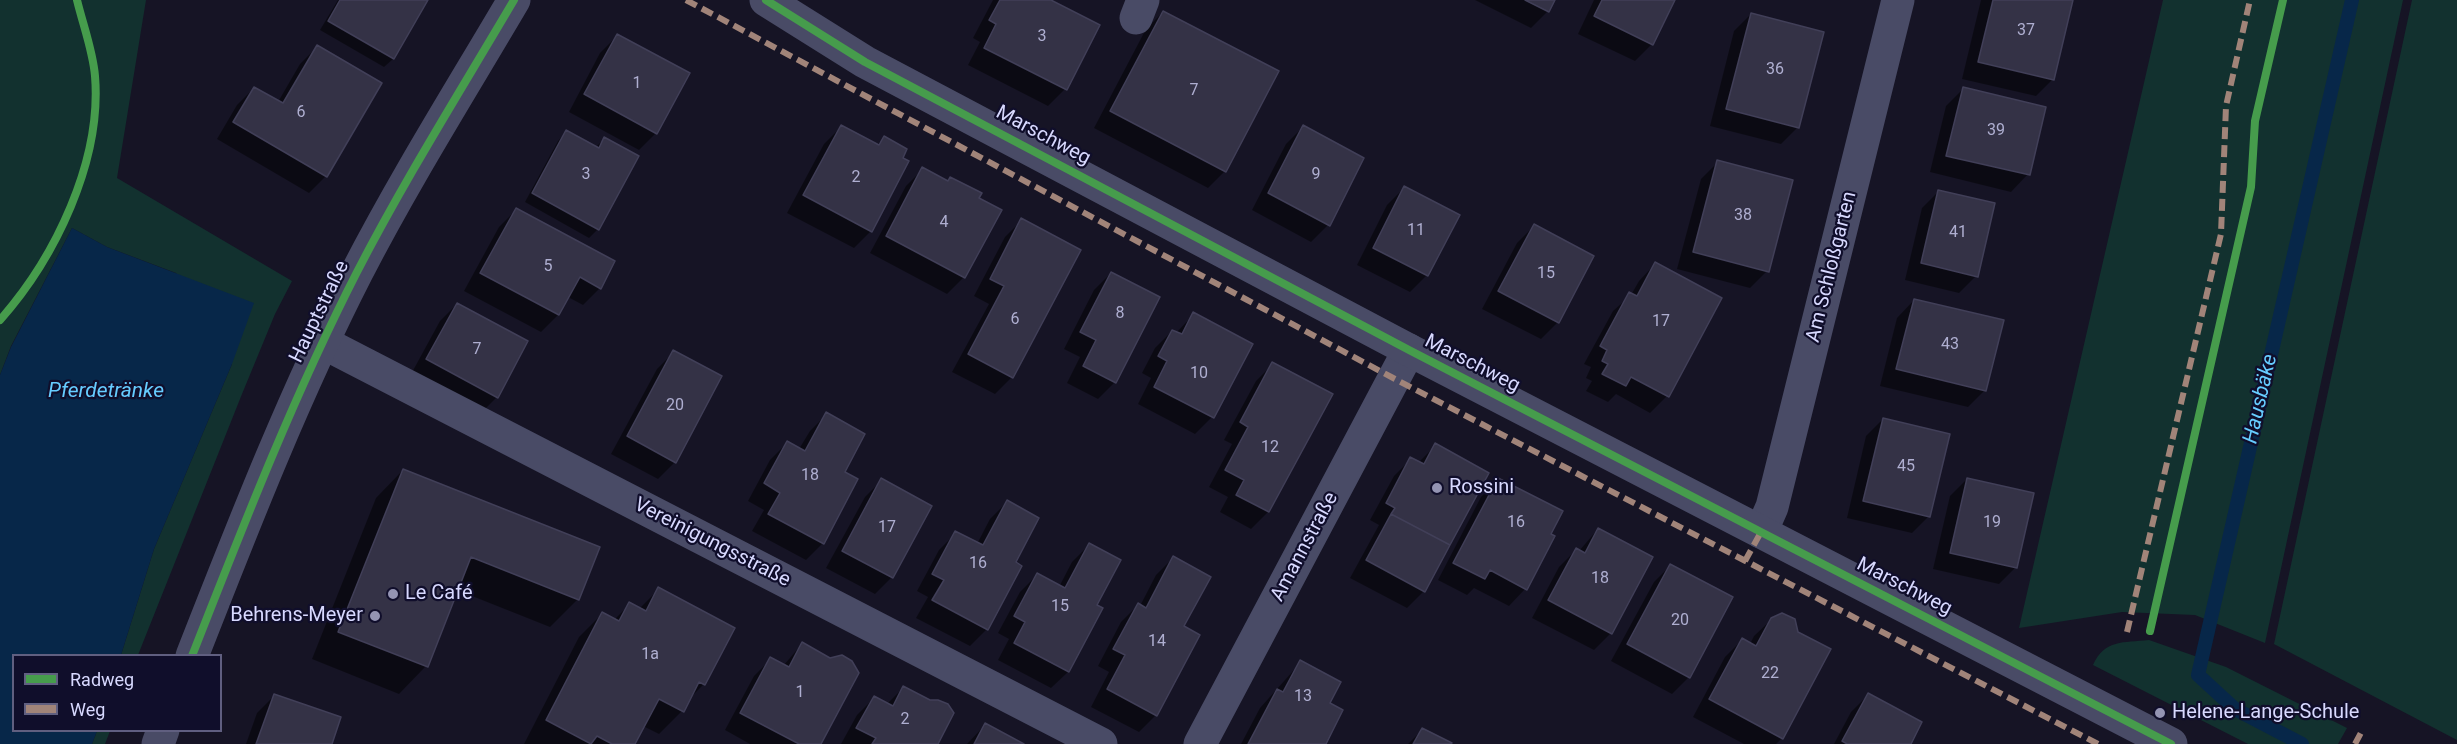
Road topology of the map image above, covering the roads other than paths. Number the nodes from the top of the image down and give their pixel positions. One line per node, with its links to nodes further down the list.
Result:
1 (514, 0): 4 (street, Hauptstraße)
2 (766, 0): 5 (street, Marschweg)
3 (1898, 0): 6 (street, Am Schloßgarten)
4 (322, 342): 7 (street, Hauptstraße); 8 (street, Vereinigungsstraße)
5 (1410, 350): 6 (street, Marschweg); 9 (street, Amannstraße)
6 (1761, 532): 10 (street, Marschweg)
7 (193, 654)
8 (1101, 744)
9 (1200, 744)
10 (2170, 744)

